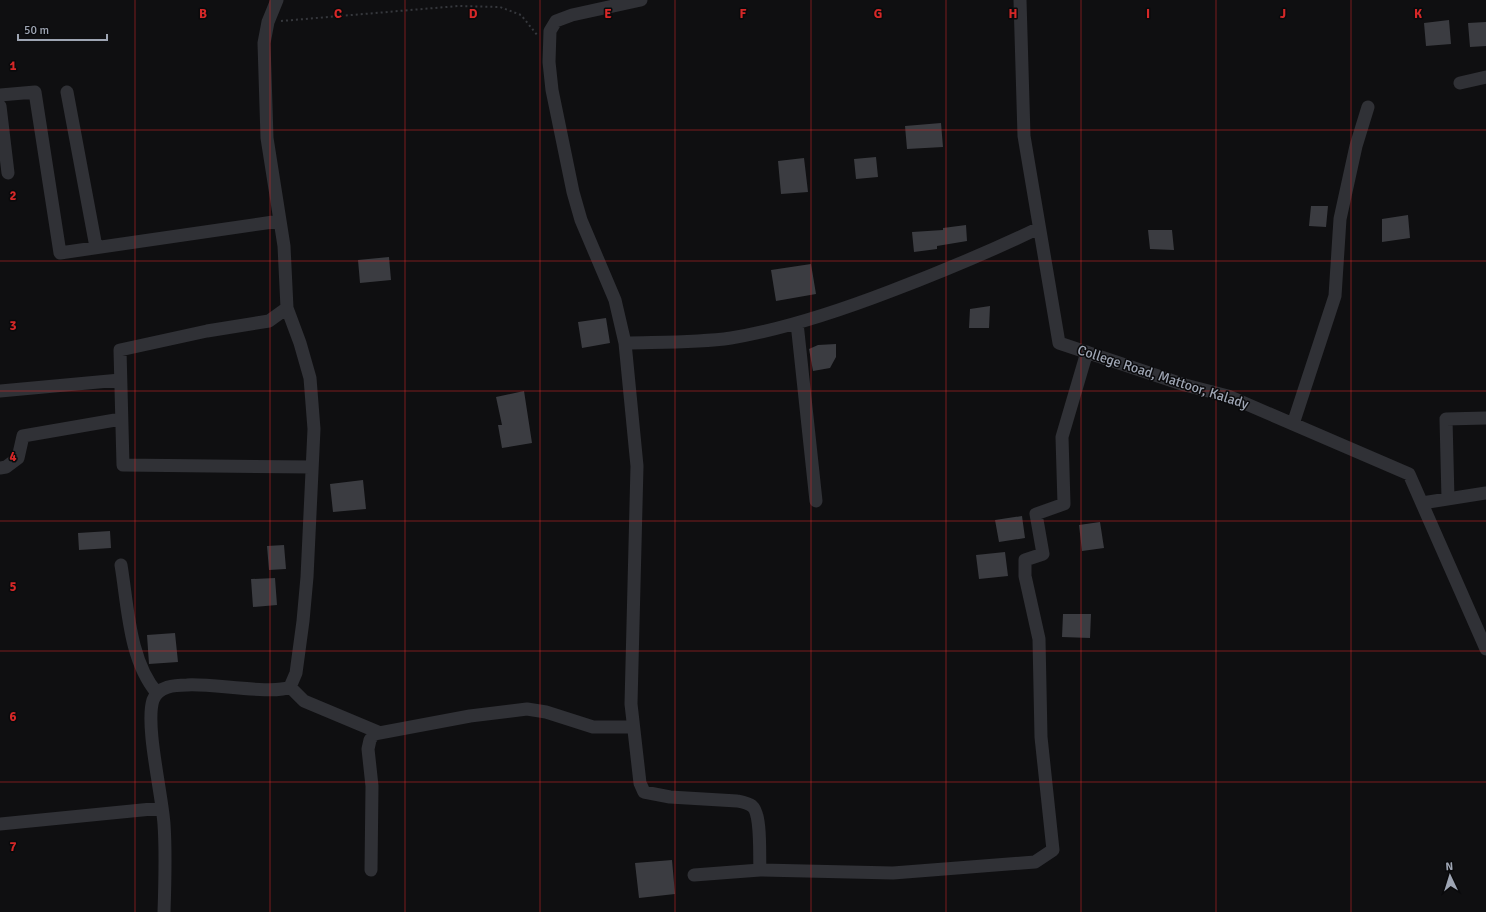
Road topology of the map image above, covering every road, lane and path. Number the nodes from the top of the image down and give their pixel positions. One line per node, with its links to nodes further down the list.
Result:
1 (277, 0): 4 (street)
2 (641, 0): 18 (street)
3 (1020, 0): 14 (street, College Road, Mattoor, Kalady)
4 (268, 22): 5 (path); 13 (street)
5 (540, 37)
6 (1486, 77): 7 (street)
7 (1460, 83)
8 (67, 92): 15 (street)
9 (0, 95): 15 (street)
10 (0, 106): 12 (street)
11 (1368, 107): 24 (street)
12 (8, 173)
13 (280, 221): 15 (street); 16 (street)
14 (1039, 228): 17 (street); 19 (street, College Road, Mattoor, Kalady)
15 (96, 247)
16 (287, 308): 20 (street); 25 (street)
17 (798, 323): 18 (street); 29 (street)
18 (625, 343): 35 (street)
19 (1087, 352): 24 (street, College Road, Mattoor, Kalady); 40 (street)
20 (120, 380): 21 (street); 23 (street)
21 (0, 391)
22 (1486, 418): 28 (street)
23 (121, 419): 25 (street); 26 (street)
24 (1293, 424): 30 (street, College Road, Mattoor, Kalady)
25 (312, 467): 33 (street)
26 (0, 468)
27 (1486, 493): 28 (street)
28 (1448, 498): 30 (street)
29 (816, 501)
30 (1422, 502): 32 (street, College Road, Mattoor, Kalady)
31 (122, 565): 34 (street)
32 (1486, 649)
33 (290, 687): 34 (street); 36 (street)
34 (157, 693): 37 (street)
35 (633, 727): 36 (street); 40 (street)
36 (378, 732): 39 (street)
37 (162, 808): 38 (street); 42 (street)
38 (0, 824)
39 (371, 870)
40 (760, 870): 41 (street)
41 (694, 875)
42 (164, 912)

